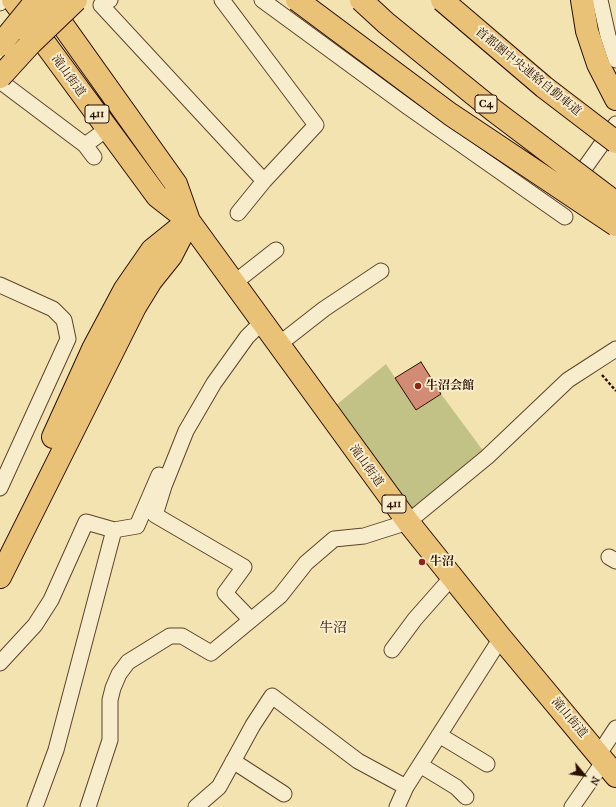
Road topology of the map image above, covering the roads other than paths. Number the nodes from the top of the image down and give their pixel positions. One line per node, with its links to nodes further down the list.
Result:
1 (3, 0): 15 (street)
2 (13, 0): 23 (highway, 滝山街道 / 411)
3 (36, 0): 16 (highway, bridge)
4 (44, 0): 28 (highway, 滝山街道 / 411)
5 (51, 0): 18 (highway, bridge)
6 (76, 0): 19 (highway, bridge)
7 (110, 0): 25 (street)
8 (222, 0): 25 (street)
9 (262, 0): 22 (street)
10 (297, 0): 29 (highway, bridge)
11 (361, 0): 26 (highway, C4, bridge)
12 (442, 0): 24 (highway, 首都圏中央連絡自動車道, bridge)
13 (582, 0): 21 (highway)
14 (600, 0): 17 (street)
15 (0, 3)
16 (0, 45)
17 (616, 60)
18 (0, 70)
19 (0, 77)
20 (0, 81): 23 (street)
21 (616, 99)
22 (616, 124)
23 (107, 129): 28 (highway, 滝山街道 / 411)
24 (616, 142)
25 (264, 182): 27 (street)
26 (616, 202)
27 (238, 213)
28 (189, 220): 32 (highway, 滝山街道 / 411); 41 (highway); 42 (highway)
29 (616, 225)
30 (276, 250): 32 (street)
31 (381, 271): 35 (street)
32 (234, 283): 34 (highway, 滝山街道 / 411)
33 (0, 285): 38 (street)
34 (262, 322): 35 (highway, 滝山街道 / 411); 37 (street)
35 (278, 345): 39 (highway, 滝山街道 / 411)
36 (616, 349): 39 (street)
37 (186, 431): 40 (street); 44 (street)
38 (0, 488)
39 (408, 522): 43 (highway, 滝山街道 / 411); 44 (street)
40 (114, 530): 47 (street); 57 (street)
41 (0, 546)
42 (0, 577)
43 (453, 578): 45 (highway, 滝山街道 / 411); 46 (street)
44 (251, 620): 58 (street)
45 (501, 638): 49 (street); 53 (highway, 滝山街道 / 411)
46 (392, 650)
47 (0, 663)
48 (616, 728): 53 (street)
49 (440, 735): 51 (street); 52 (street)
50 (233, 761): 54 (street); 55 (street); 59 (street)
51 (420, 764): 54 (street); 56 (street)
52 (487, 764)
53 (606, 764): 61 (street)
54 (406, 787): 60 (street)
55 (284, 794)
56 (466, 796)
57 (35, 807)
58 (88, 807)
59 (196, 807)
60 (396, 807)
61 (572, 807)

